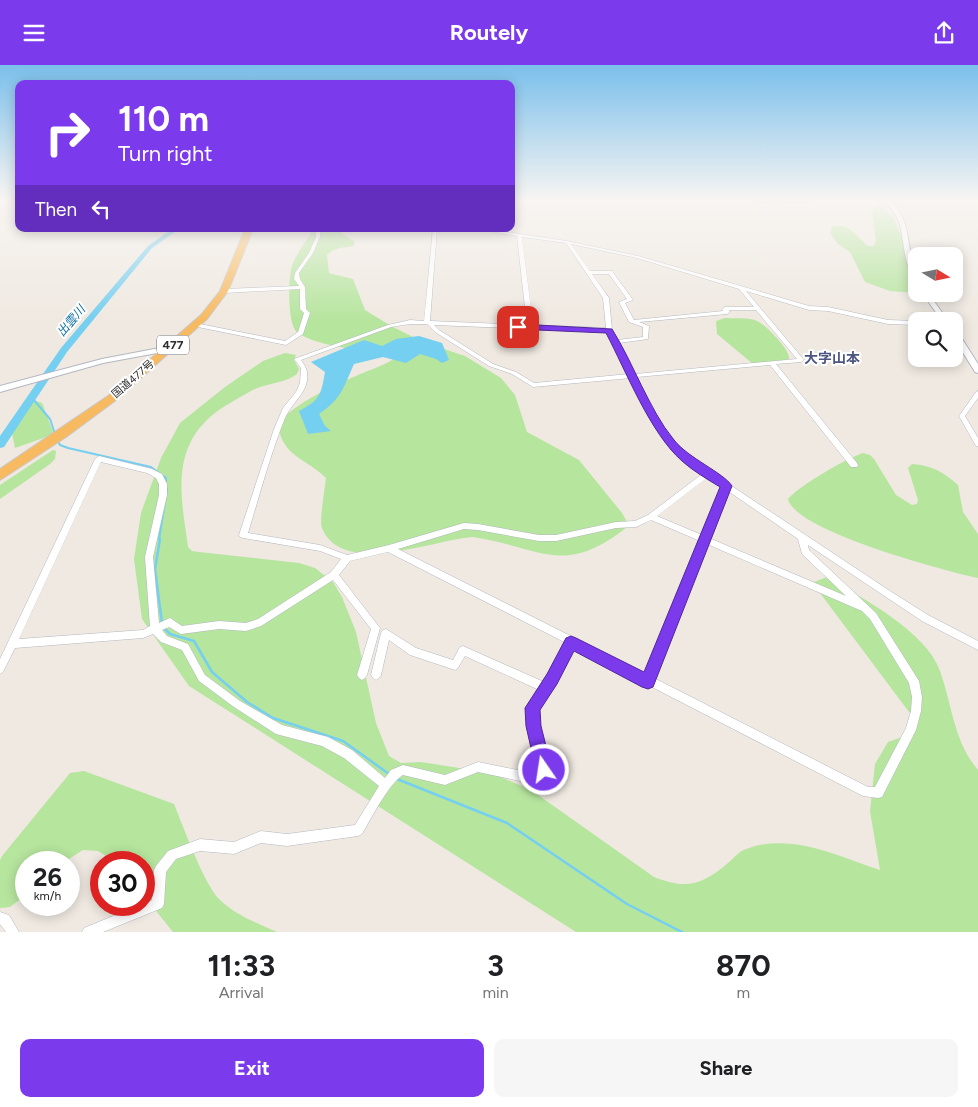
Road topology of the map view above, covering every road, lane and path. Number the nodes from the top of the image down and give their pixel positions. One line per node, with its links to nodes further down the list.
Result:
1 (245, 239): 12 (highway, 国道477号 / 477)
2 (317, 239): 10 (street)
3 (434, 239): 14 (street)
4 (520, 239): 18 (street)
5 (552, 239): 7 (street)
6 (905, 239): 8 (street)
7 (567, 242): 9 (street); 11 (street)
8 (908, 255)
9 (588, 273): 15 (street); 19 (street)
10 (302, 287): 12 (street); 17 (street)
11 (741, 288): 13 (street); 16 (street)
12 (224, 291): 17 (highway, 国道477号 / 477)
13 (757, 308): 15 (street); 23 (street)
14 (427, 321): 18 (street); 25 (street); 37 (street)
15 (632, 321): 20 (street)
16 (908, 323)
17 (195, 325): 22 (highway, 国道477号 / 477)
18 (530, 327): 19 (street)
19 (609, 330): 20 (street)
20 (617, 342): 25 (street)
21 (963, 347): 24 (street)
22 (170, 348): 26 (street); 31 (highway, 国道477号 / 477)
23 (771, 362): 25 (street); 29 (street)
24 (978, 370)
25 (635, 376): 30 (street)
26 (0, 389)
27 (978, 393): 28 (street)
28 (978, 444)
29 (854, 465)
30 (707, 474): 32 (street); 33 (street)
31 (0, 475)
32 (726, 486): 34 (street); 35 (street)
33 (651, 517): 35 (street); 36 (street)
34 (802, 537): 39 (street); 43 (street)
35 (705, 540): 39 (street); 47 (street)
36 (389, 548): 37 (street); 41 (street)
37 (347, 558): 38 (street)
38 (334, 575): 40 (street); 45 (street)
39 (865, 609): 47 (street)
40 (160, 627): 42 (street); 42 (street); 49 (street)
41 (571, 643): 47 (street); 48 (street)
42 (12, 644): 44 (street)
43 (978, 646)
44 (0, 669)
45 (362, 675)
46 (376, 675): 48 (street)
47 (648, 682)
48 (547, 688): 49 (street)
49 (390, 781): 51 (street)
50 (0, 918): 52 (street)
51 (92, 931)
52 (13, 932)

